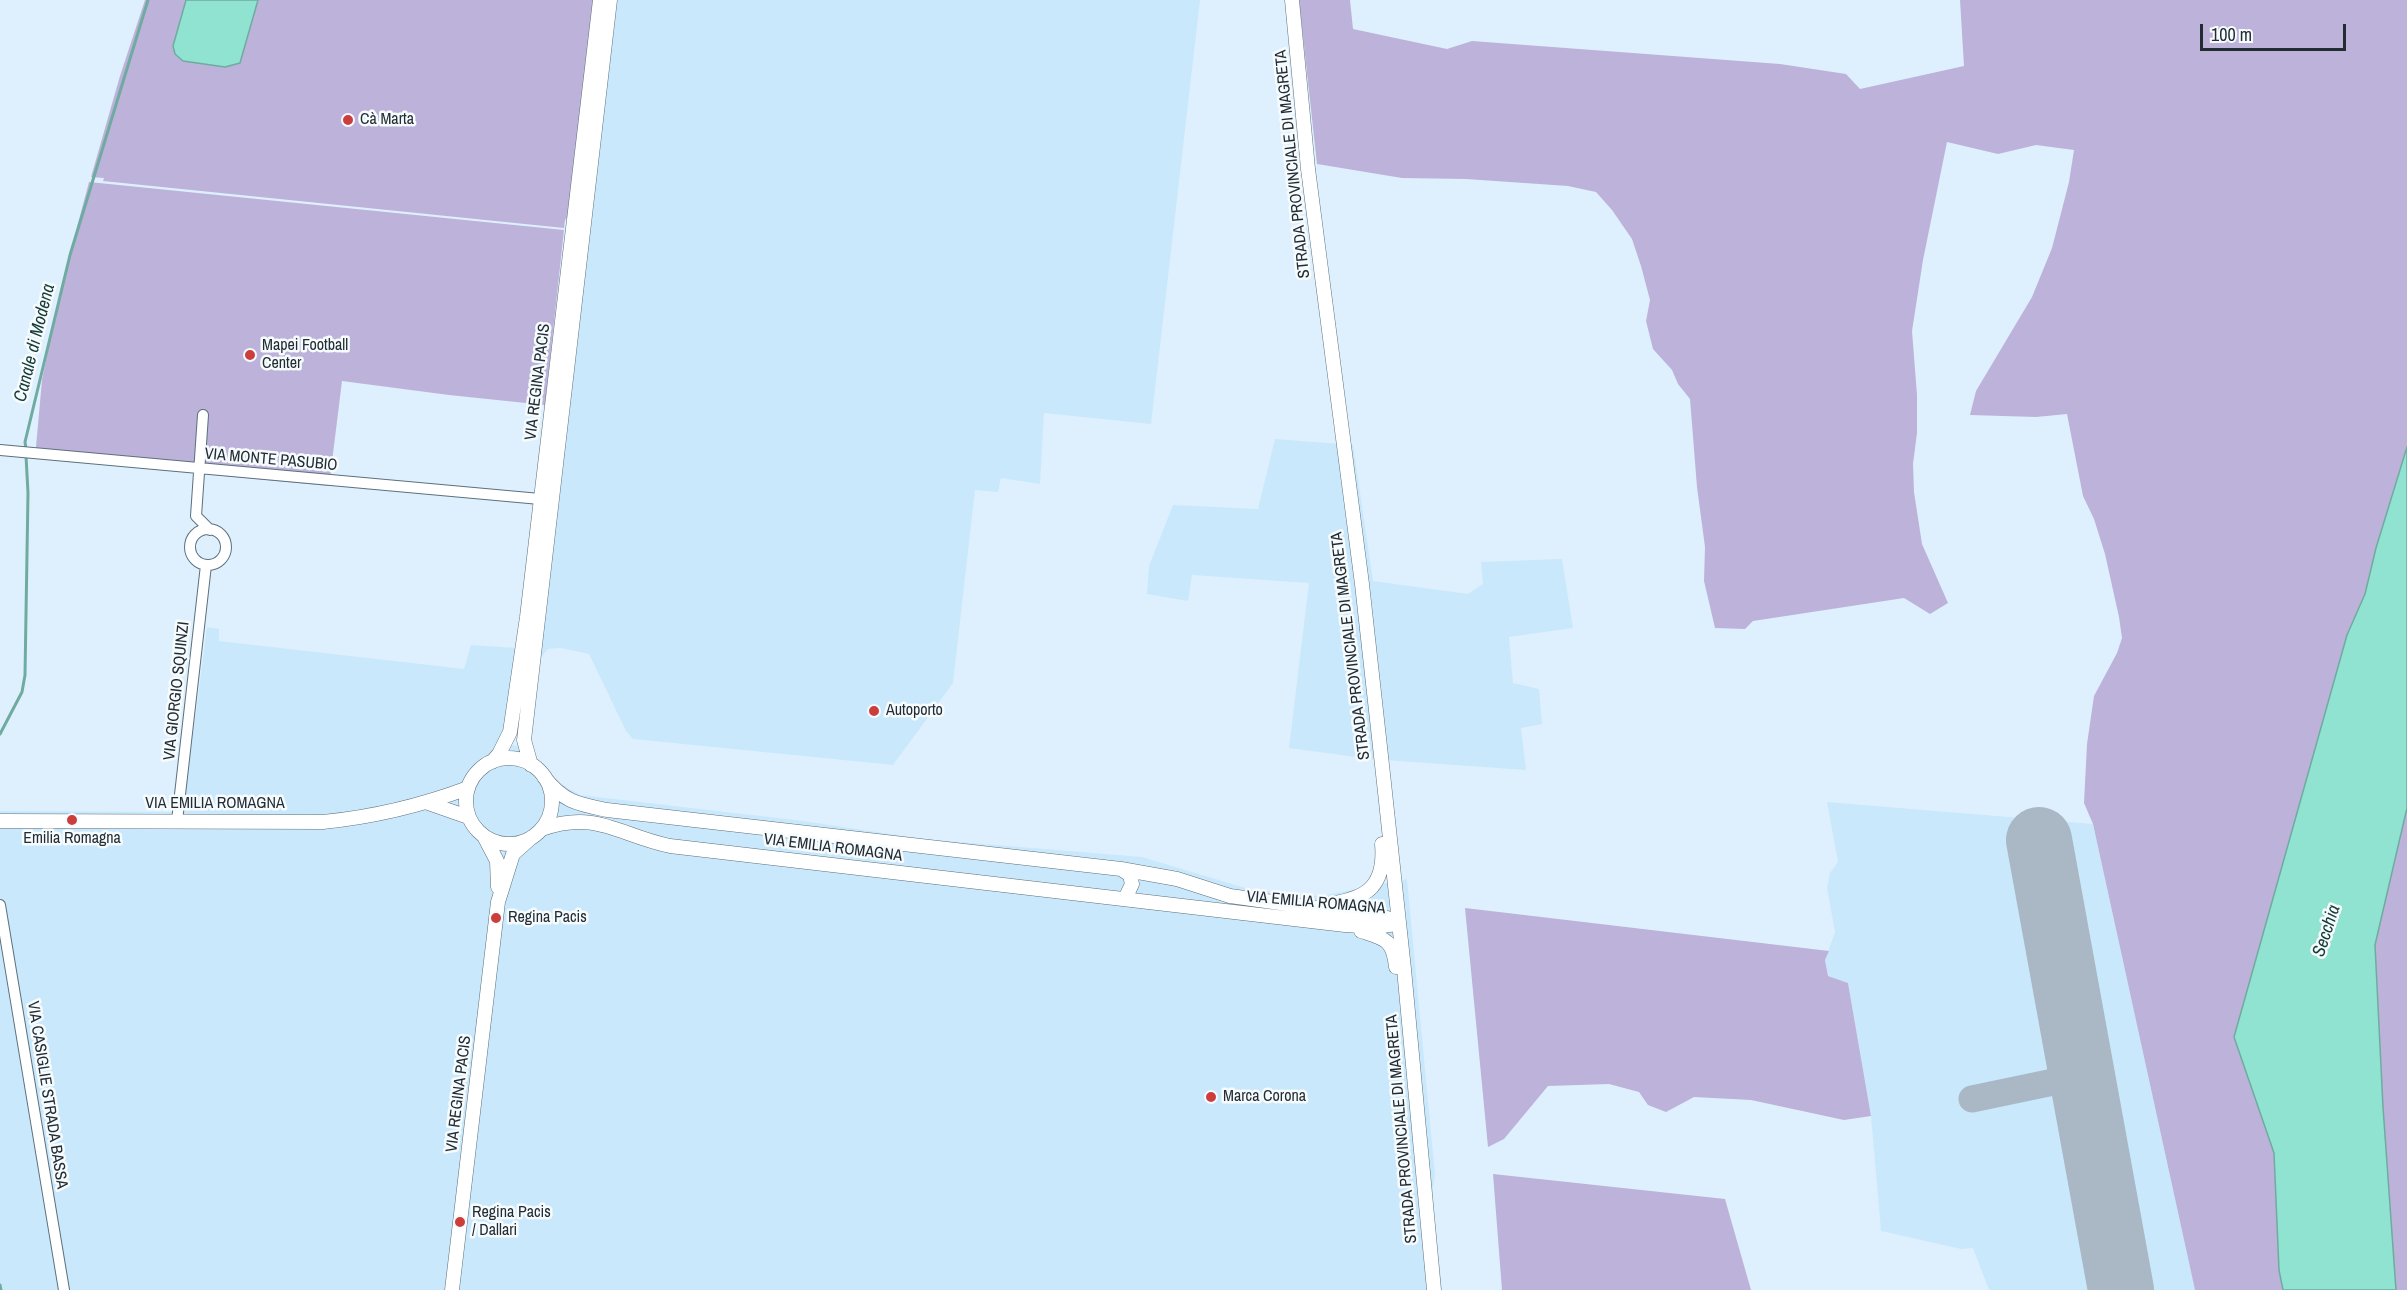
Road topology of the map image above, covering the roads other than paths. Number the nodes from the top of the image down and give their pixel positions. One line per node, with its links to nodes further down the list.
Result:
1 (600, 0): 7 (street, VIA REGINA PACIS)
2 (610, 0): 11 (street, VIA REGINA PACIS)
3 (1292, 0): 13 (street, STRADA PROVINCIALE DI MAGRETA)
4 (203, 415): 6 (street)
5 (0, 450): 6 (street, VIA MONTE PASUBIO)
6 (199, 468): 7 (street, VIA MONTE PASUBIO); 8 (street)
7 (540, 499): 10 (street, VIA REGINA PACIS)
8 (210, 530): 9 (street); 9 (street)
9 (206, 565): 18 (street, VIA GIORGIO SQUINZI)
10 (492, 762): 11 (street); 14 (street)
11 (531, 765): 12 (street, VIA EMILIA ROMAGNA)
12 (544, 777): 19 (street); 21 (street, VIA EMILIA ROMAGNA)
13 (1384, 783): 25 (street); 26 (street, STRADA PROVINCIALE DI MAGRETA)
14 (468, 788): 15 (street, VIA EMILIA ROMAGNA); 16 (street)
15 (428, 803): 16 (street); 18 (street, VIA EMILIA ROMAGNA)
16 (468, 817): 20 (street)
17 (0, 820): 18 (street, VIA EMILIA ROMAGNA)
18 (177, 821)
19 (537, 833): 20 (street, VIA EMILIA ROMAGNA); 22 (street, VIA EMILIA ROMAGNA); 23 (street, VIA REGINA PACIS)
20 (484, 837): 23 (street, VIA REGINA PACIS)
21 (1121, 869): 22 (street); 25 (street, VIA EMILIA ROMAGNA)
22 (1125, 899): 27 (street, VIA EMILIA ROMAGNA)
23 (498, 902): 30 (street, VIA REGINA PACIS)
24 (0, 905): 29 (street, VIA CASIGLIE STRADA BASSA)
25 (1314, 906): 26 (street, VIA EMILIA ROMAGNA)
26 (1399, 923): 27 (street, VIA EMILIA ROMAGNA); 28 (street, STRADA PROVINCIALE DI MAGRETA)
27 (1345, 925): 28 (street)
28 (1411, 1036): 31 (street, STRADA PROVINCIALE DI MAGRETA)
29 (64, 1290)
30 (452, 1290)
31 (1434, 1290)

